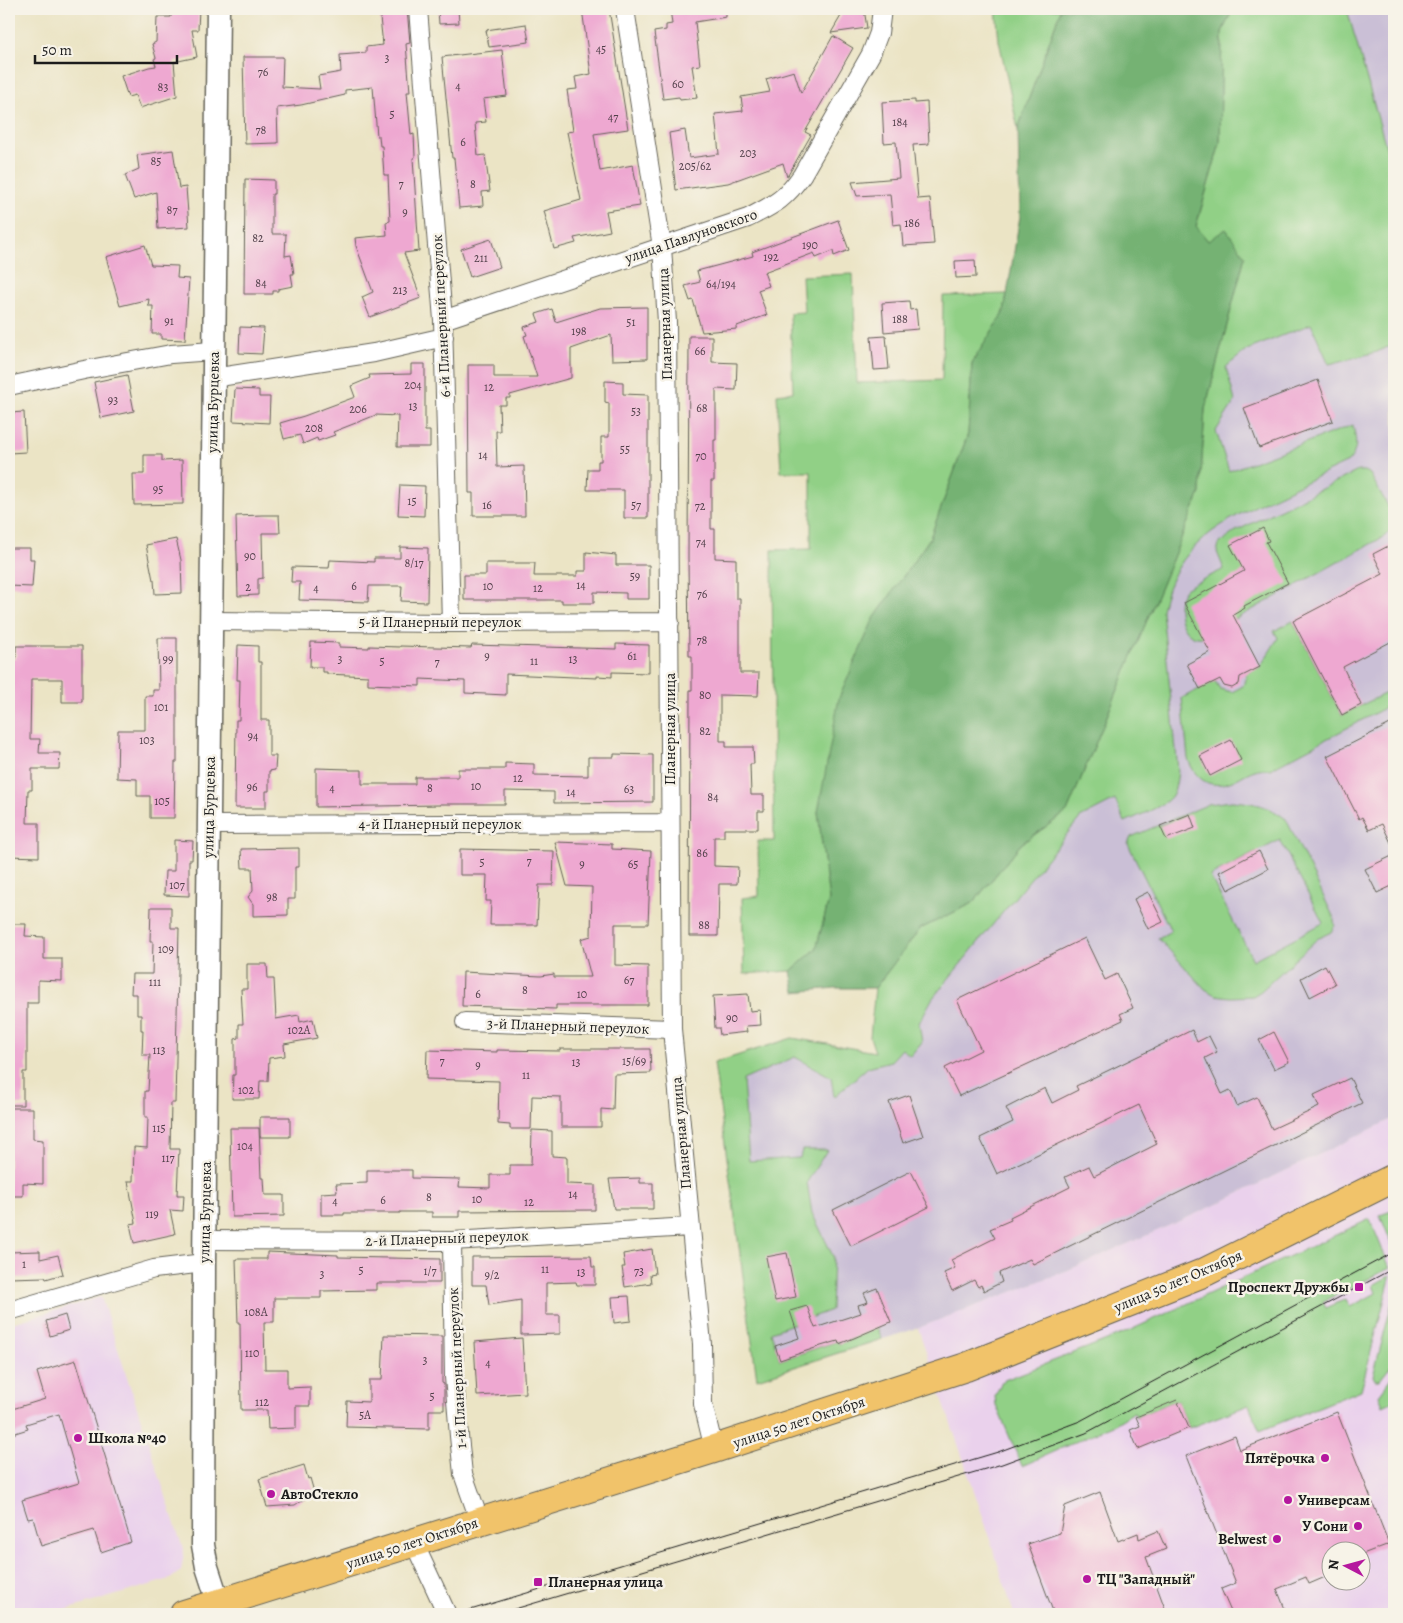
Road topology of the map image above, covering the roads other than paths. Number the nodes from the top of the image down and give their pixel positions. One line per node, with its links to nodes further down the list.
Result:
1 (218, 9): 7 (street, улица Бурцевка)
2 (418, 9): 6 (street, 6-й Планерный переулок)
3 (624, 9): 5 (street, Планерная улица)
4 (882, 9): 5 (street, улица Павлуновского)
5 (662, 247): 6 (street, улица Павлуновского); 11 (street, Планерная улица)
6 (444, 328): 8 (street, улица Павлуновского); 12 (street, 6-й Планерный переулок)
7 (213, 351): 8 (street, улица Бурцевка); 9 (street)
8 (213, 378): 10 (street, улица Бурцевка)
9 (9, 386)
10 (211, 621): 12 (street, 5-й Планерный переулок); 14 (street, улица Бурцевка)
11 (670, 622): 12 (street, 5-й Планерный переулок); 13 (street, Планерная улица)
12 (451, 623)
13 (670, 823): 14 (street, 4-й Планерный переулок); 16 (street, Планерная улица)
14 (209, 824): 19 (street, улица Бурцевка)
15 (465, 1022): 16 (street, 3-й Планерный переулок)
16 (672, 1030): 18 (street, Планерная улица)
17 (1394, 1178): 23 (main road, улица 50 лет Октября)
18 (690, 1227): 20 (street, 2-й Планерный переулок); 23 (street, Планерная улица)
19 (204, 1240): 20 (street, 2-й Планерный переулок); 21 (street, улица Бурцевка)
20 (452, 1240): 24 (street, 1-й Планерный переулок)
21 (204, 1263): 22 (street); 26 (street, улица Бурцевка)
22 (9, 1311)
23 (714, 1449): 24 (main road, улица 50 лет Октября)
24 (480, 1522): 25 (main road, улица 50 лет Октября)
25 (414, 1543): 26 (main road, улица 50 лет Октября); 28 (street)
26 (219, 1604): 27 (main road, улица 50 лет Октября)
27 (184, 1614)
28 (447, 1614)

